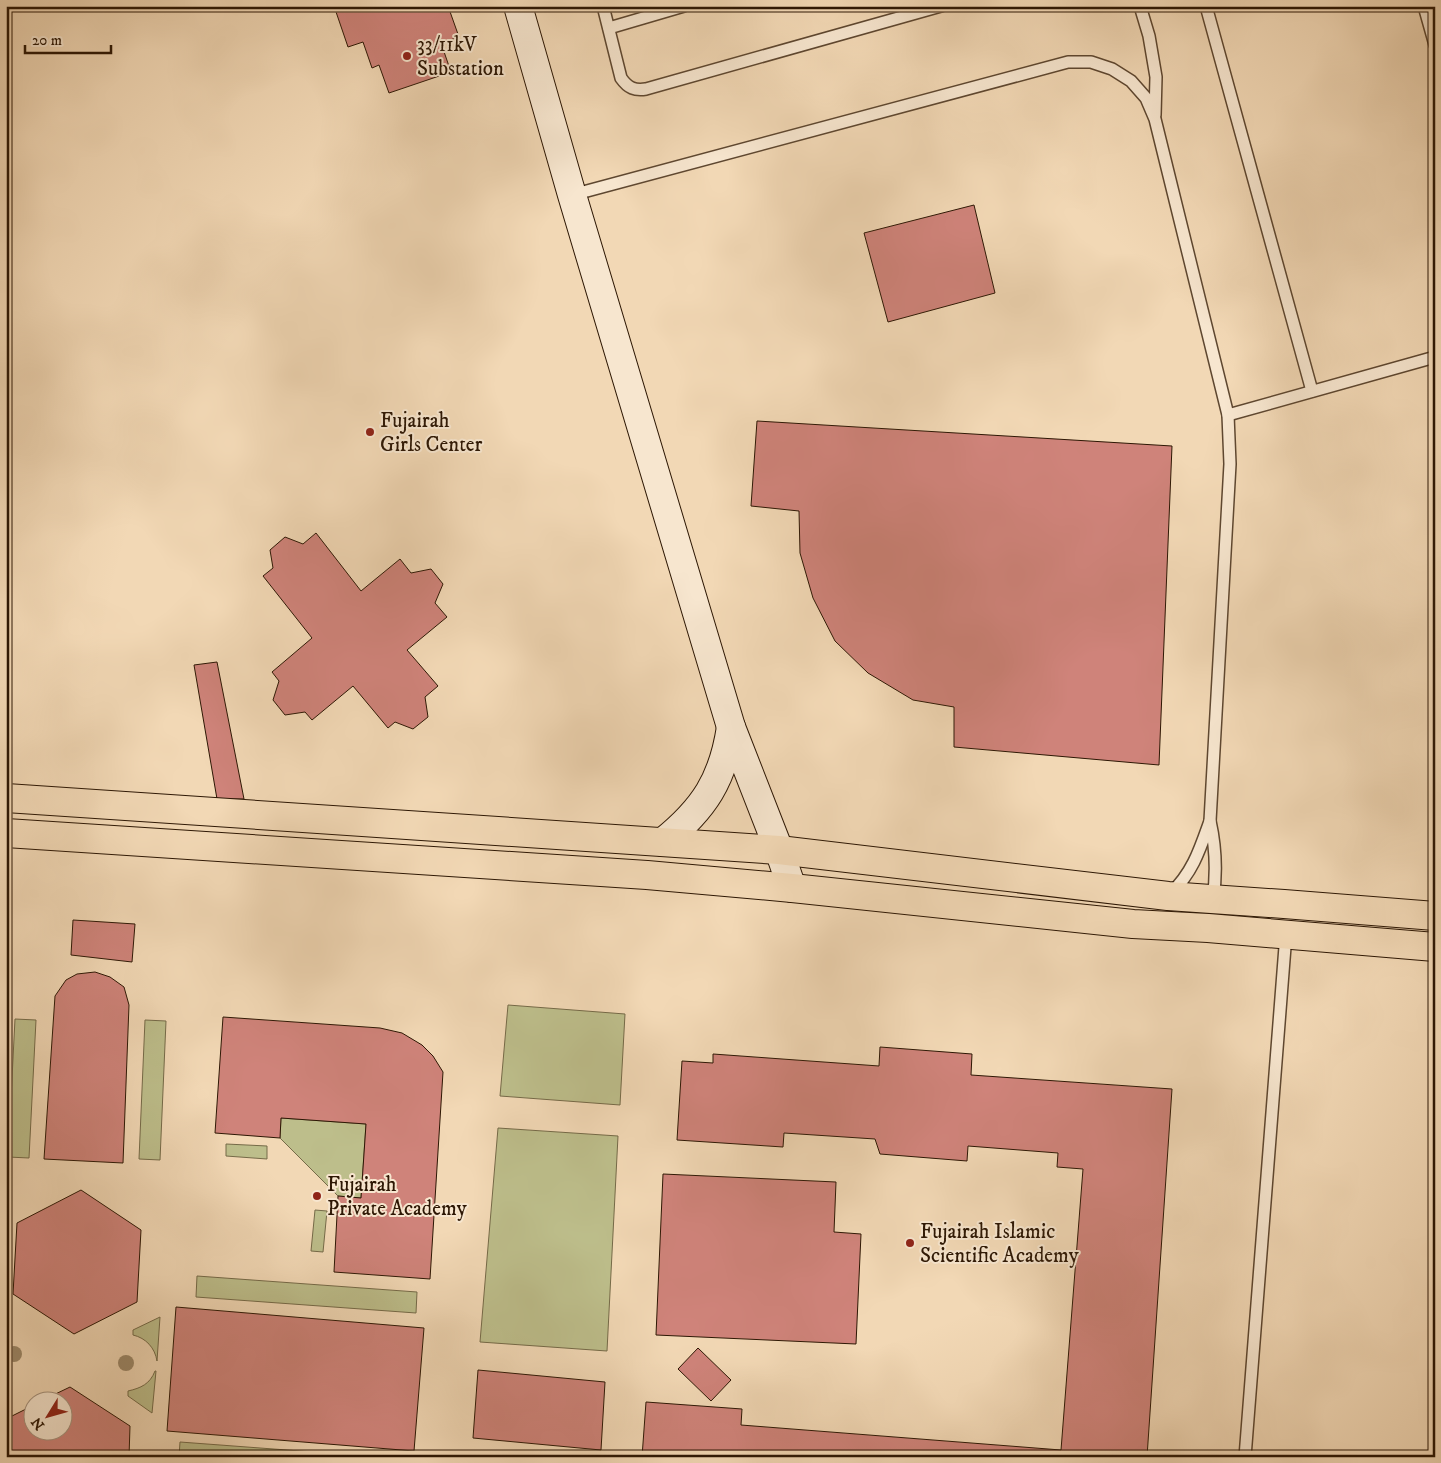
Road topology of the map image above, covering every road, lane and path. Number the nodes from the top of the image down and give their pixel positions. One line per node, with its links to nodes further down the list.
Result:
1 (518, 6): 11 (street)
2 (603, 6): 8 (lane)
3 (684, 6): 8 (lane)
4 (941, 6): 8 (lane)
5 (1140, 6): 10 (lane)
6 (1206, 6): 13 (lane)
7 (1424, 6): 9 (lane)
8 (609, 28)
9 (1435, 45)
10 (1155, 119): 11 (lane); 14 (lane)
11 (572, 195): 15 (street)
12 (1435, 357): 13 (lane)
13 (1312, 391): 14 (lane)
14 (1228, 414): 17 (lane)
15 (732, 727): 19 (street); 20 (street)
16 (6, 798): 19 (main road)
17 (1210, 821): 22 (lane); 23 (lane)
18 (6, 834): 21 (main road)
19 (663, 842): 20 (main road)
20 (779, 850): 21 (street); 22 (main road)
21 (792, 888): 25 (main road)
22 (1168, 896): 23 (main road)
23 (1213, 899): 24 (main road); 25 (main road)
24 (1435, 916)
25 (1208, 928): 26 (main road)
26 (1286, 934): 27 (main road); 28 (lane)
27 (1435, 947)
28 (1245, 1457)

